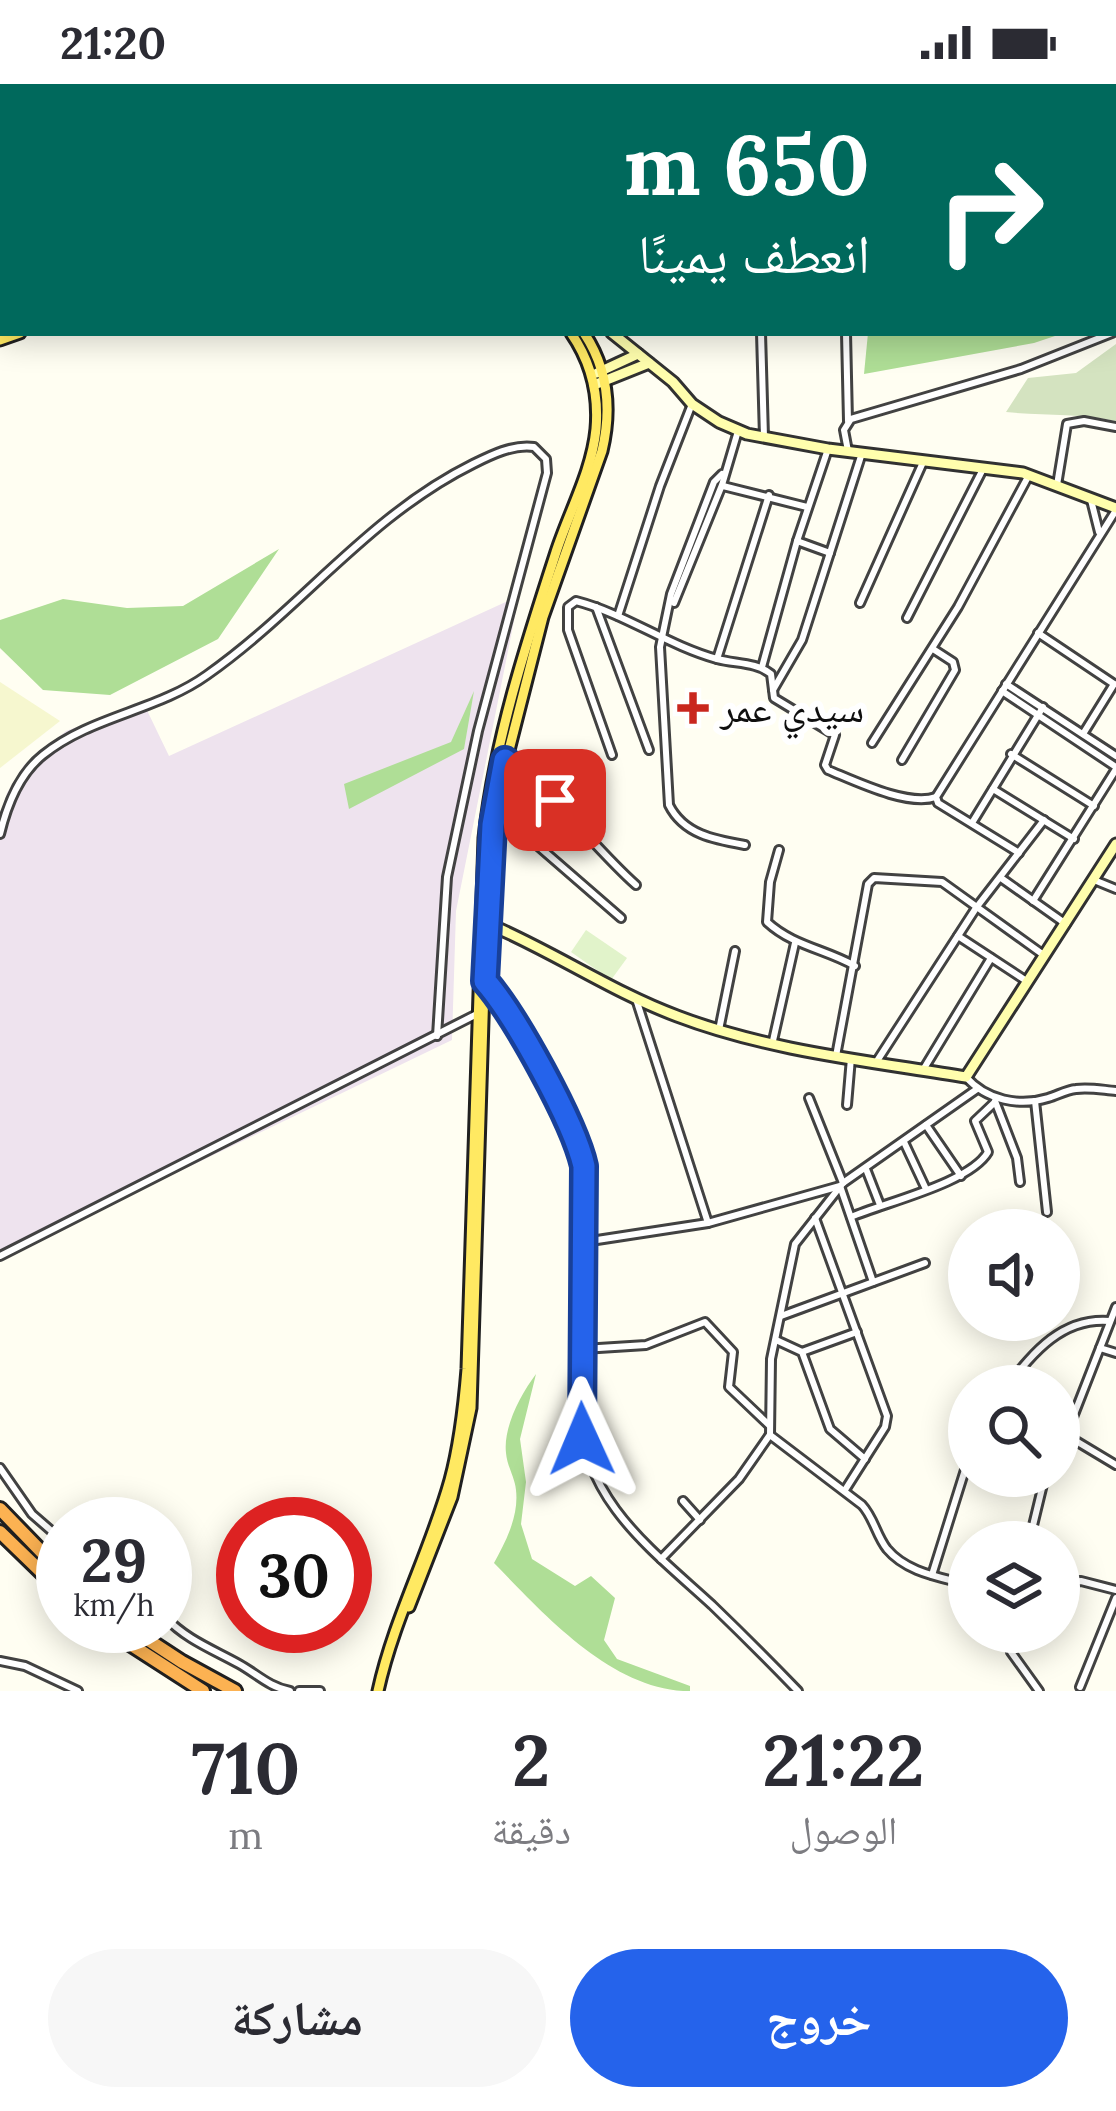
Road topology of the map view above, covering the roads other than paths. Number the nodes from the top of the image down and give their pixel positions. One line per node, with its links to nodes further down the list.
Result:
1 (573, 336): 9 (main road)
2 (585, 336): 9 (main road)
3 (616, 336): 7 (street)
4 (760, 336): 14 (street)
5 (846, 336): 11 (street)
6 (1104, 336): 11 (street)
7 (638, 354): 8 (street); 9 (street)
8 (649, 363): 9 (street); 10 (street)
9 (598, 378): 49 (main road); 84 (main road)
10 (692, 404): 13 (street); 32 (street)
11 (848, 421): 16 (street)
12 (1116, 427): 22 (street)
13 (738, 430): 14 (street); 21 (street)
14 (764, 437): 15 (street)
15 (828, 449): 16 (street); 25 (street)
16 (848, 452): 17 (street)
17 (862, 453): 18 (street); 29 (street)
18 (924, 460): 19 (street); 30 (street)
19 (985, 466): 20 (street); 33 (street)
20 (1029, 475): 22 (street); 36 (street)
21 (718, 484): 23 (street); 35 (street)
22 (1057, 485): 24 (street)
23 (769, 495): 25 (street); 37 (street)
24 (1091, 500): 26 (street); 27 (street)
25 (807, 507): 28 (street)
26 (1116, 509): 27 (street)
27 (1100, 536): 34 (street)
28 (797, 541): 29 (street); 38 (street)
29 (830, 553): 41 (street)
30 (860, 604)
31 (596, 607): 32 (street); 45 (street); 47 (street)
32 (618, 616): 35 (street)
33 (907, 618)
34 (1038, 633): 39 (street); 40 (street)
35 (662, 639): 37 (street); 61 (street)
36 (933, 649): 44 (street); 50 (street)
37 (717, 659): 38 (street)
38 (762, 667): 41 (street)
39 (1115, 683): 43 (street)
40 (1004, 687): 42 (street); 54 (street)
41 (772, 691): 54 (street)
42 (1040, 711): 43 (street); 46 (street)
43 (1080, 738): 48 (street); 51 (street)
44 (872, 743)
45 (649, 750)
46 (1011, 754): 52 (street); 55 (street)
47 (612, 755)
48 (1116, 756)
49 (505, 760): 53 (street); 71 (main road)
50 (902, 760)
51 (1116, 768): 55 (street)
52 (993, 789): 56 (street); 57 (street)
53 (547, 792): 66 (street); 70 (street)
54 (936, 796): 57 (street)
55 (1094, 806): 59 (street)
56 (1044, 820): 59 (street); 63 (street)
57 (972, 824): 63 (street)
58 (0, 834): 86 (street)
59 (1074, 838): 68 (street)
60 (1116, 844): 65 (street)
61 (746, 845)
62 (778, 850): 76 (street)
63 (1019, 853): 64 (street)
64 (1001, 878): 68 (street); 69 (street)
65 (1094, 880): 67 (street); 72 (street)
66 (636, 885)
67 (1116, 889)
68 (1033, 901): 72 (street)
69 (976, 908): 74 (street); 78 (street); 80 (street)
70 (621, 918)
71 (486, 923): 73 (street); 75 (main road)
72 (1066, 923): 78 (street)
73 (501, 932): 75 (street); 83 (street)
74 (958, 936): 79 (street); 90 (street)
75 (485, 938): 81 (main road)
76 (795, 943): 80 (street); 87 (street)
77 (735, 951): 85 (street)
78 (1045, 956): 82 (street)
79 (992, 958): 82 (street); 91 (street)
80 (855, 966): 88 (street)
81 (485, 981): 110 (street); 150 (main road)
82 (1028, 982): 92 (street)
83 (636, 999): 85 (street); 109 (street)
84 (477, 1014): 86 (street); 150 (main road)
85 (719, 1030): 87 (street)
86 (437, 1036): 111 (street)
87 (772, 1045): 88 (street)
88 (836, 1056): 89 (street)
89 (851, 1058): 90 (street); 97 (street)
90 (877, 1061): 91 (street)
91 (923, 1070): 92 (street)
92 (971, 1086): 95 (street); 98 (street)
93 (1116, 1091): 96 (street)
94 (809, 1098): 103 (street)
95 (994, 1100): 96 (street); 101 (street); 102 (street)
96 (1035, 1101): 106 (street)
97 (847, 1105)
98 (926, 1125): 99 (street); 101 (street)
99 (904, 1142): 100 (street); 104 (street)
100 (866, 1168): 103 (street); 105 (street)
101 (961, 1176): 104 (street)
102 (1020, 1182)
103 (841, 1185): 107 (street); 108 (street); 109 (street)
104 (926, 1187): 105 (street)
105 (880, 1205): 107 (street)
106 (1046, 1209)
107 (851, 1216): 113 (street)
108 (814, 1218): 114 (street); 116 (street)
109 (708, 1223): 110 (street)
110 (584, 1241): 121 (street)
111 (0, 1256)
112 (925, 1263): 113 (street)
113 (873, 1282): 114 (street)
114 (843, 1294): 116 (street); 118 (street)
115 (1116, 1307): 117 (street)
116 (781, 1316): 119 (street)
117 (1110, 1321): 120 (street); 124 (street)
118 (857, 1331): 122 (street); 128 (street)
119 (776, 1340): 122 (street); 126 (street)
120 (1100, 1348): 123 (street); 125 (street)
121 (581, 1349): 126 (street); 139 (street)
122 (802, 1352): 128 (street)
123 (1116, 1352)
124 (1025, 1365)
125 (1080, 1399)
126 (769, 1430): 131 (street); 136 (street)
127 (1080, 1444): 129 (street)
128 (865, 1459): 131 (street)
129 (1116, 1466)
130 (0, 1468): 135 (street)
131 (845, 1490): 141 (street)
132 (956, 1497): 141 (street)
133 (682, 1501): 136 (street)
134 (0, 1509): 138 (highway)
135 (36, 1517)
136 (700, 1520): 139 (street)
137 (0, 1532): 140 (highway)
138 (36, 1546)
139 (661, 1559): 159 (street)
140 (36, 1567)
141 (932, 1575): 142 (street)
142 (948, 1579)
143 (1080, 1581): 144 (street)
144 (1116, 1594): 151 (street)
145 (192, 1639): 155 (street)
146 (145, 1653): 153 (highway)
147 (168, 1653): 154 (highway)
148 (1012, 1653): 160 (street)
149 (0, 1661): 152 (street)
150 (384, 1668): 158 (main road)
151 (1080, 1687)
152 (78, 1691)
153 (203, 1691)
154 (235, 1691)
155 (290, 1691)
156 (299, 1691): 157 (street)
157 (320, 1691)
158 (378, 1691)
159 (798, 1691)
160 (1039, 1691)

